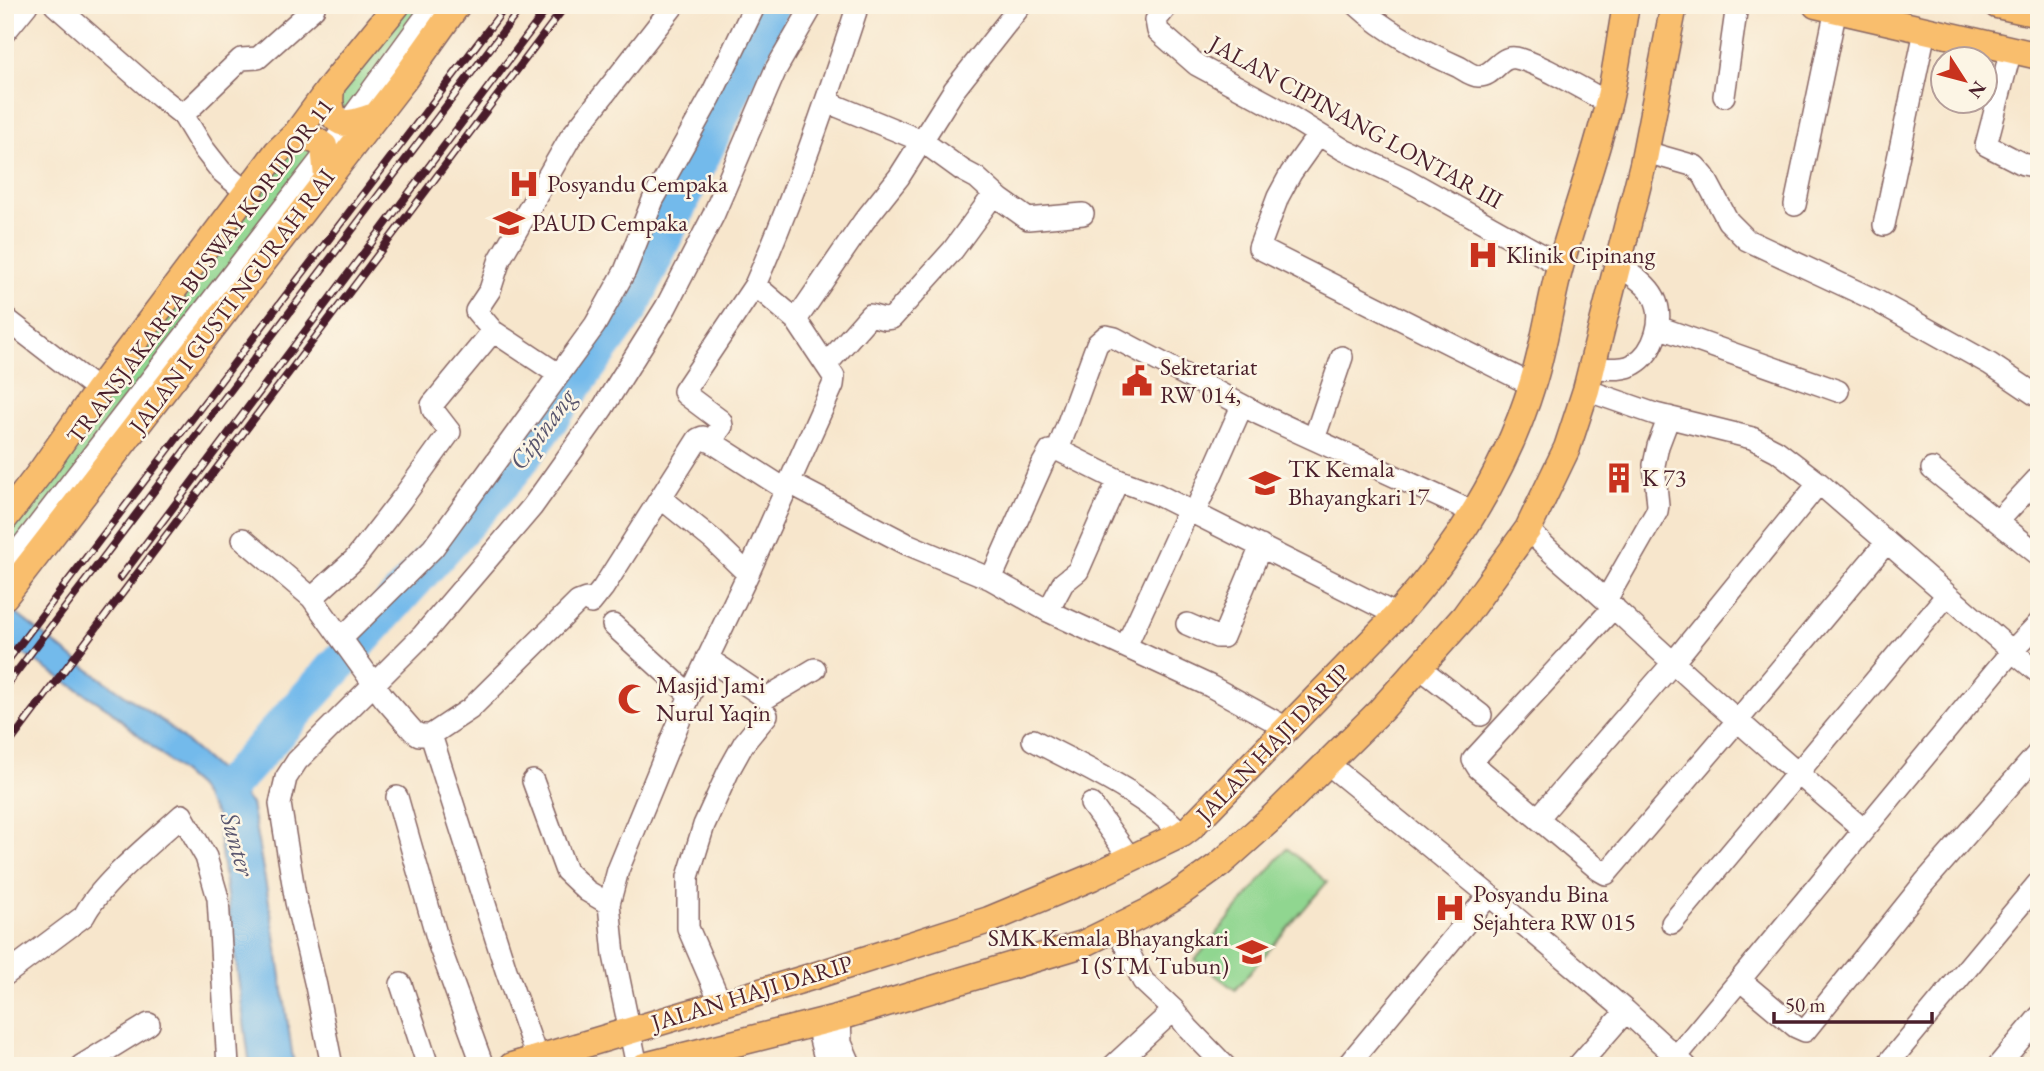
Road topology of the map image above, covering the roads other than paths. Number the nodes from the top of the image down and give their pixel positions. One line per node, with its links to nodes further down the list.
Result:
1 (27, 5): 21 (street)
2 (55, 5): 28 (street)
3 (397, 5): 24 (main road, JALAN I GUSTI NGURAH RAI)
4 (434, 5): 30 (street, TRANSJAKARTA BUSWAY KORIDOR 11)
5 (457, 5): 29 (main road, JALAN I GUSTI NGURAH RAI)
6 (674, 5): 48 (street)
7 (755, 5): 51 (street)
8 (813, 5): 97 (street)
9 (858, 5): 26 (street)
10 (1021, 5): 33 (street)
11 (1168, 5): 32 (street, JALAN CIPINANG LONTAR III)
12 (1626, 5): 27 (main road, JALAN HAJI DARIP)
13 (1674, 5): 34 (main road, JALAN HAJI DARIP)
14 (1737, 5): 25 (street)
15 (1997, 5): 19 (main road)
16 (1360, 6): 27 (street)
17 (1826, 7): 20 (main road); 39 (street)
18 (314, 8): 28 (street)
19 (2039, 14)
20 (1925, 31): 22 (main road); 41 (street)
21 (5, 32)
22 (2011, 50): 23 (main road); 36 (street)
23 (2039, 56)
24 (332, 85): 30 (main road); 31 (main road, JALAN I GUSTI NGURAH RAI)
25 (1724, 96)
26 (827, 102): 33 (street); 44 (street)
27 (1609, 103): 43 (main road, JALAN HAJI DARIP)
28 (183, 114): 37 (street)
29 (376, 116): 30 (main road); 35 (main road, JALAN I GUSTI NGURAH RAI)
30 (347, 123): 35 (street, TRANSJAKARTA BUSWAY KORIDOR 11)
31 (296, 134): 35 (main road); 37 (main road, JALAN I GUSTI NGURAH RAI)
32 (1318, 135): 43 (street, JALAN CIPINANG LONTAR III); 53 (street)
33 (922, 141): 38 (street); 46 (street)
34 (1646, 152): 42 (main road, JALAN HAJI DARIP); 56 (street)
35 (326, 165): 77 (main road, JALAN I GUSTI NGURAH RAI)
36 (2039, 167)
37 (246, 192): 54 (main road, JALAN I GUSTI NGURAH RAI)
38 (994, 194): 40 (street); 50 (street)
39 (1795, 205)
40 (1083, 214)
41 (1884, 225)
42 (1617, 264): 47 (street); 52 (main road, JALAN HAJI DARIP)
43 (1560, 265): 53 (main road, JALAN HAJI DARIP)
44 (754, 285): 46 (street); 60 (street)
45 (5, 318): 54 (street)
46 (796, 320): 50 (street)
47 (1658, 327): 52 (street); 55 (street)
48 (494, 331): 51 (street); 82 (street)
49 (1342, 357): 59 (street)
50 (826, 365): 66 (street)
51 (558, 374): 89 (street)
52 (1589, 379): 58 (street); 72 (main road, JALAN HAJI DARIP)
53 (1532, 385): 69 (main road, JALAN HAJI DARIP)
54 (98, 390): 70 (main road, JALAN I GUSTI NGURAH RAI)
55 (1838, 391)
56 (2039, 397)
57 (1242, 406): 59 (street); 61 (street); 68 (street)
58 (1669, 416): 65 (street); 83 (street)
59 (1314, 439): 69 (street)
60 (710, 441): 66 (street); 67 (street)
61 (1058, 450): 64 (street); 79 (street)
62 (1932, 469): 71 (street)
63 (2039, 477): 71 (street)
64 (1118, 480): 68 (street); 84 (street)
65 (1819, 484): 74 (street); 93 (street)
66 (787, 485): 78 (street); 79 (street)
67 (661, 498): 78 (street); 103 (street)
68 (1191, 512): 75 (street); 90 (street)
69 (1475, 513): 85 (main road, JALAN HAJI DARIP)
70 (5, 518)
71 (1998, 521): 76 (street)
72 (1528, 529): 83 (street); 94 (main road, JALAN HAJI DARIP)
73 (243, 539): 82 (street)
74 (1886, 543): 80 (street); 101 (street)
75 (1261, 546): 85 (street); 87 (street)
76 (2039, 555)
77 (16, 564): 81 (main road, JALAN I GUSTI NGURAH RAI)
78 (748, 574): 92 (street)
79 (991, 579): 84 (street)
80 (1947, 595): 91 (street); 107 (street)
81 (5, 596)
82 (312, 598): 89 (street)
83 (1610, 603): 93 (street); 111 (street)
84 (1048, 611): 90 (street)
85 (1397, 615): 102 (main road, JALAN HAJI DARIP)
86 (2039, 623): 91 (street)
87 (1187, 624)
88 (613, 625): 98 (street)
89 (345, 642): 97 (street)
90 (1126, 646): 102 (street)
91 (2012, 651): 96 (street); 112 (street)
92 (707, 657): 95 (street); 98 (street)
93 (1672, 664): 101 (street); 111 (street)
94 (1420, 668): 100 (street); 106 (main road, JALAN HAJI DARIP)
95 (815, 669)
96 (2039, 673)
97 (370, 678): 103 (street); 135 (street)
98 (690, 695): 117 (street)
99 (767, 715): 123 (street)
100 (1481, 715)
101 (1738, 720): 107 (street); 111 (street)
102 (1287, 728): 113 (main road, JALAN HAJI DARIP)
103 (431, 735): 132 (street)
104 (1034, 740): 113 (street)
105 (2039, 752): 121 (street)
106 (1327, 763): 116 (street); 119 (main road, JALAN HAJI DARIP)
107 (1796, 772): 112 (street); 118 (street)
108 (533, 780): 117 (street)
109 (397, 797): 137 (street)
110 (1091, 804): 114 (street)
111 (1539, 817)
112 (1864, 830): 121 (street)
113 (1182, 834): 114 (main road, JALAN HAJI DARIP)
114 (1130, 858): 123 (main road, JALAN HAJI DARIP)
115 (2039, 882): 146 (street)
116 (1489, 895): 125 (street); 144 (street)
117 (609, 904): 129 (street)
118 (1672, 923)
119 (1116, 927): 124 (street); 127 (main road, JALAN HAJI DARIP)
120 (5, 975): 134 (street)
121 (1740, 980): 131 (street)
122 (401, 984): 136 (street)
123 (721, 1004): 129 (main road, JALAN HAJI DARIP)
124 (1174, 1010): 142 (street); 143 (street)
125 (1626, 1011): 131 (street); 145 (street)
126 (2039, 1017): 147 (street)
127 (829, 1019): 139 (main road, JALAN HAJI DARIP); 140 (street); 141 (street)
128 (149, 1024): 133 (street)
129 (629, 1030): 130 (main road, JALAN HAJI DARIP); 138 (street)
130 (568, 1057): 132 (main road, JALAN HAJI DARIP)
131 (1681, 1061)
132 (525, 1062)
133 (81, 1066)
134 (228, 1066)
135 (332, 1066)
136 (428, 1066)
137 (483, 1066)
138 (637, 1066)
139 (645, 1066)
140 (827, 1066)
141 (851, 1066)
142 (1112, 1066)
143 (1225, 1066)
144 (1347, 1066)
145 (1578, 1066)
146 (1886, 1066)
147 (1998, 1066)

